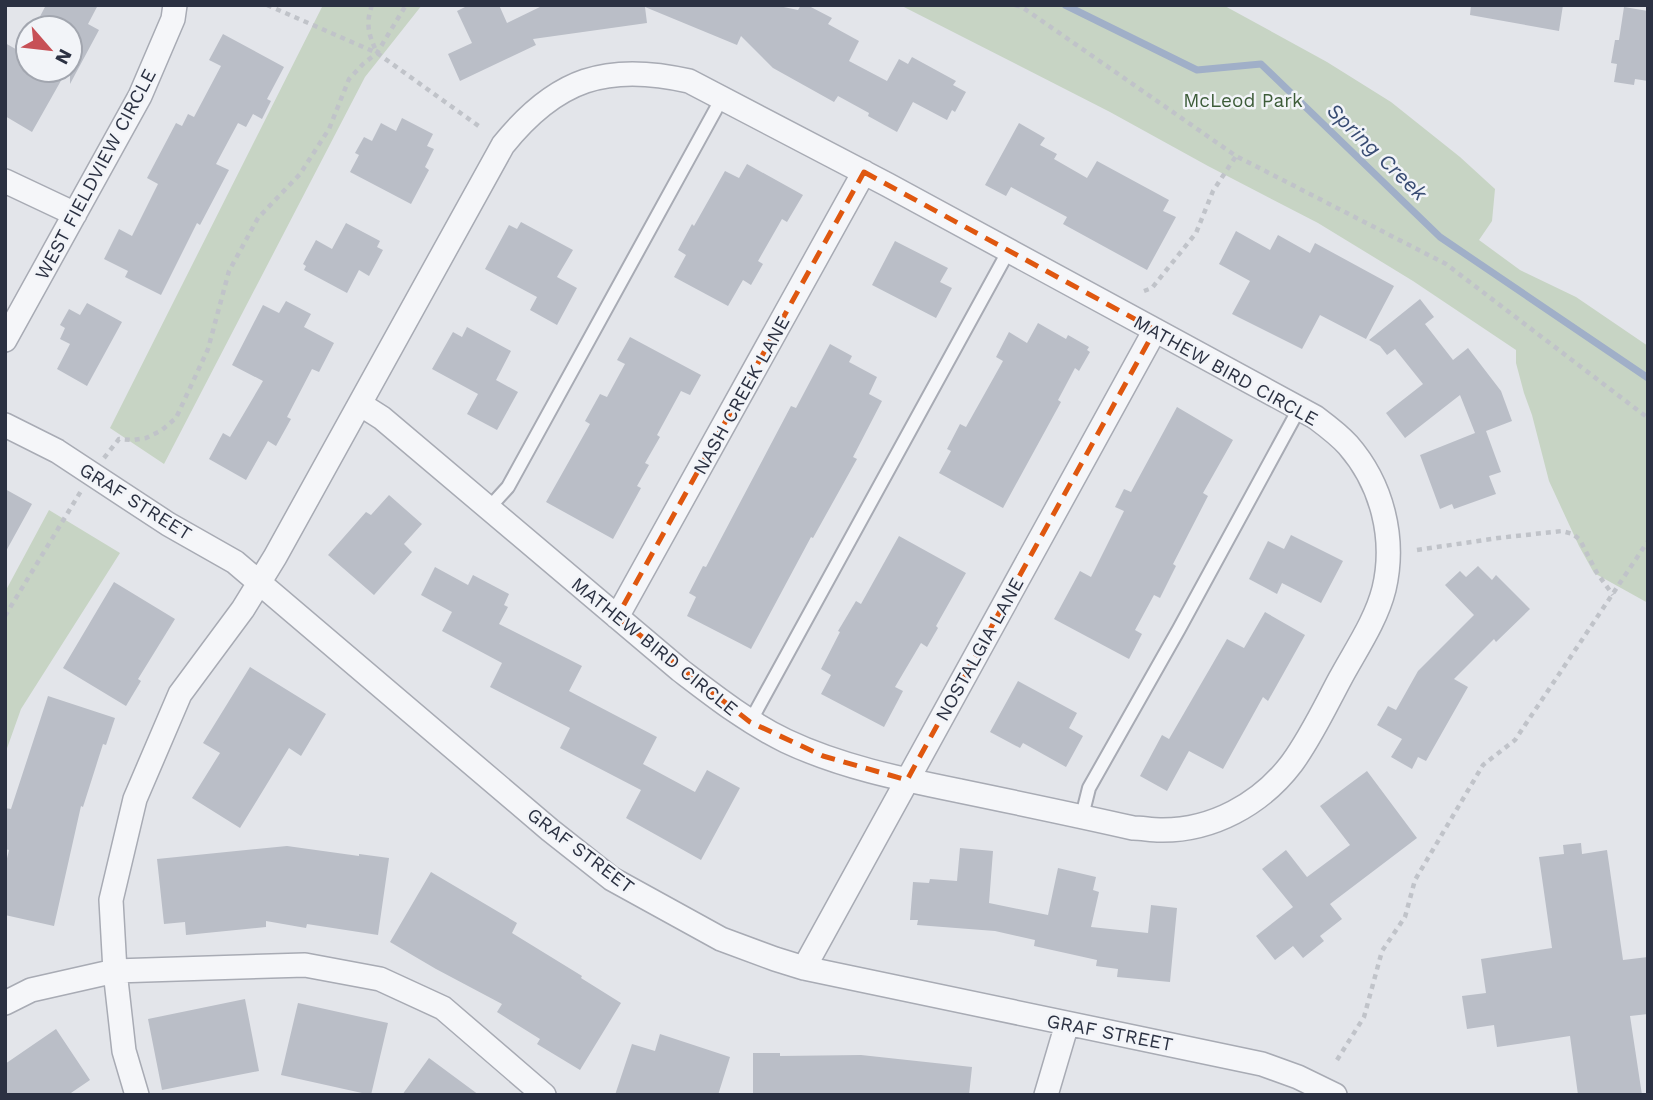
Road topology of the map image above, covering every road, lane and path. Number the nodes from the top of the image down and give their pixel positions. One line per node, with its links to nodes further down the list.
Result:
1 (175, 5): 12 (street, WEST FIELDVIEW CIRCLE)
2 (267, 5): 6 (path)
3 (372, 5): 6 (path)
4 (406, 5): 6 (path)
5 (1016, 5): 9 (path)
6 (377, 53): 8 (path); 21 (path)
7 (722, 98): 10 (street, MATHEW BIRD CIRCLE); 17 (street, MATHEW BIRD CIRCLE); 22 (lane)
8 (480, 127)
9 (1236, 156): 14 (path); 19 (path)
10 (864, 172): 13 (street, MATHEW BIRD CIRCLE); 28 (street, NASH CREEK LANE)
11 (5, 181): 12 (street)
12 (75, 214): 16 (street, WEST FIELDVIEW CIRCLE)
13 (1009, 250): 15 (street, MATHEW BIRD CIRCLE); 29 (lane)
14 (1144, 291)
15 (1155, 330): 18 (street, MATHEW BIRD CIRCLE); 30 (street, NOSTALGIA LANE)
16 (5, 340)
17 (359, 404): 22 (street, MATHEW BIRD CIRCLE); 25 (street, MATHEW BIRD CIRCLE)
18 (1300, 407): 31 (lane); 31 (street, MATHEW BIRD CIRCLE)
19 (1648, 418)
20 (5, 425): 21 (street, GRAF STREET)
21 (93, 474): 25 (street, GRAF STREET); 27 (path)
22 (488, 509): 28 (street, MATHEW BIRD CIRCLE)
23 (1648, 541): 26 (path)
24 (1417, 550): 26 (path)
25 (260, 582): 32 (street, GRAF STREET); 33 (street, MATHEW BIRD CIRCLE)
26 (1613, 595): 36 (path)
27 (5, 616)
28 (617, 617): 29 (street, MATHEW BIRD CIRCLE)
29 (750, 722): 30 (street, MATHEW BIRD CIRCLE)
30 (907, 780): 31 (street, MATHEW BIRD CIRCLE); 32 (street, NOSTALGIA LANE)
31 (1082, 816)
32 (804, 968): 35 (street, GRAF STREET)
33 (115, 971): 34 (street); 37 (street, MATHEW BIRD CIRCLE); 38 (street)
34 (5, 1003)
35 (1067, 1024): 39 (street); 40 (street, GRAF STREET)
36 (1337, 1060)
37 (137, 1095)
38 (544, 1095)
39 (1046, 1095)
40 (1335, 1095)

